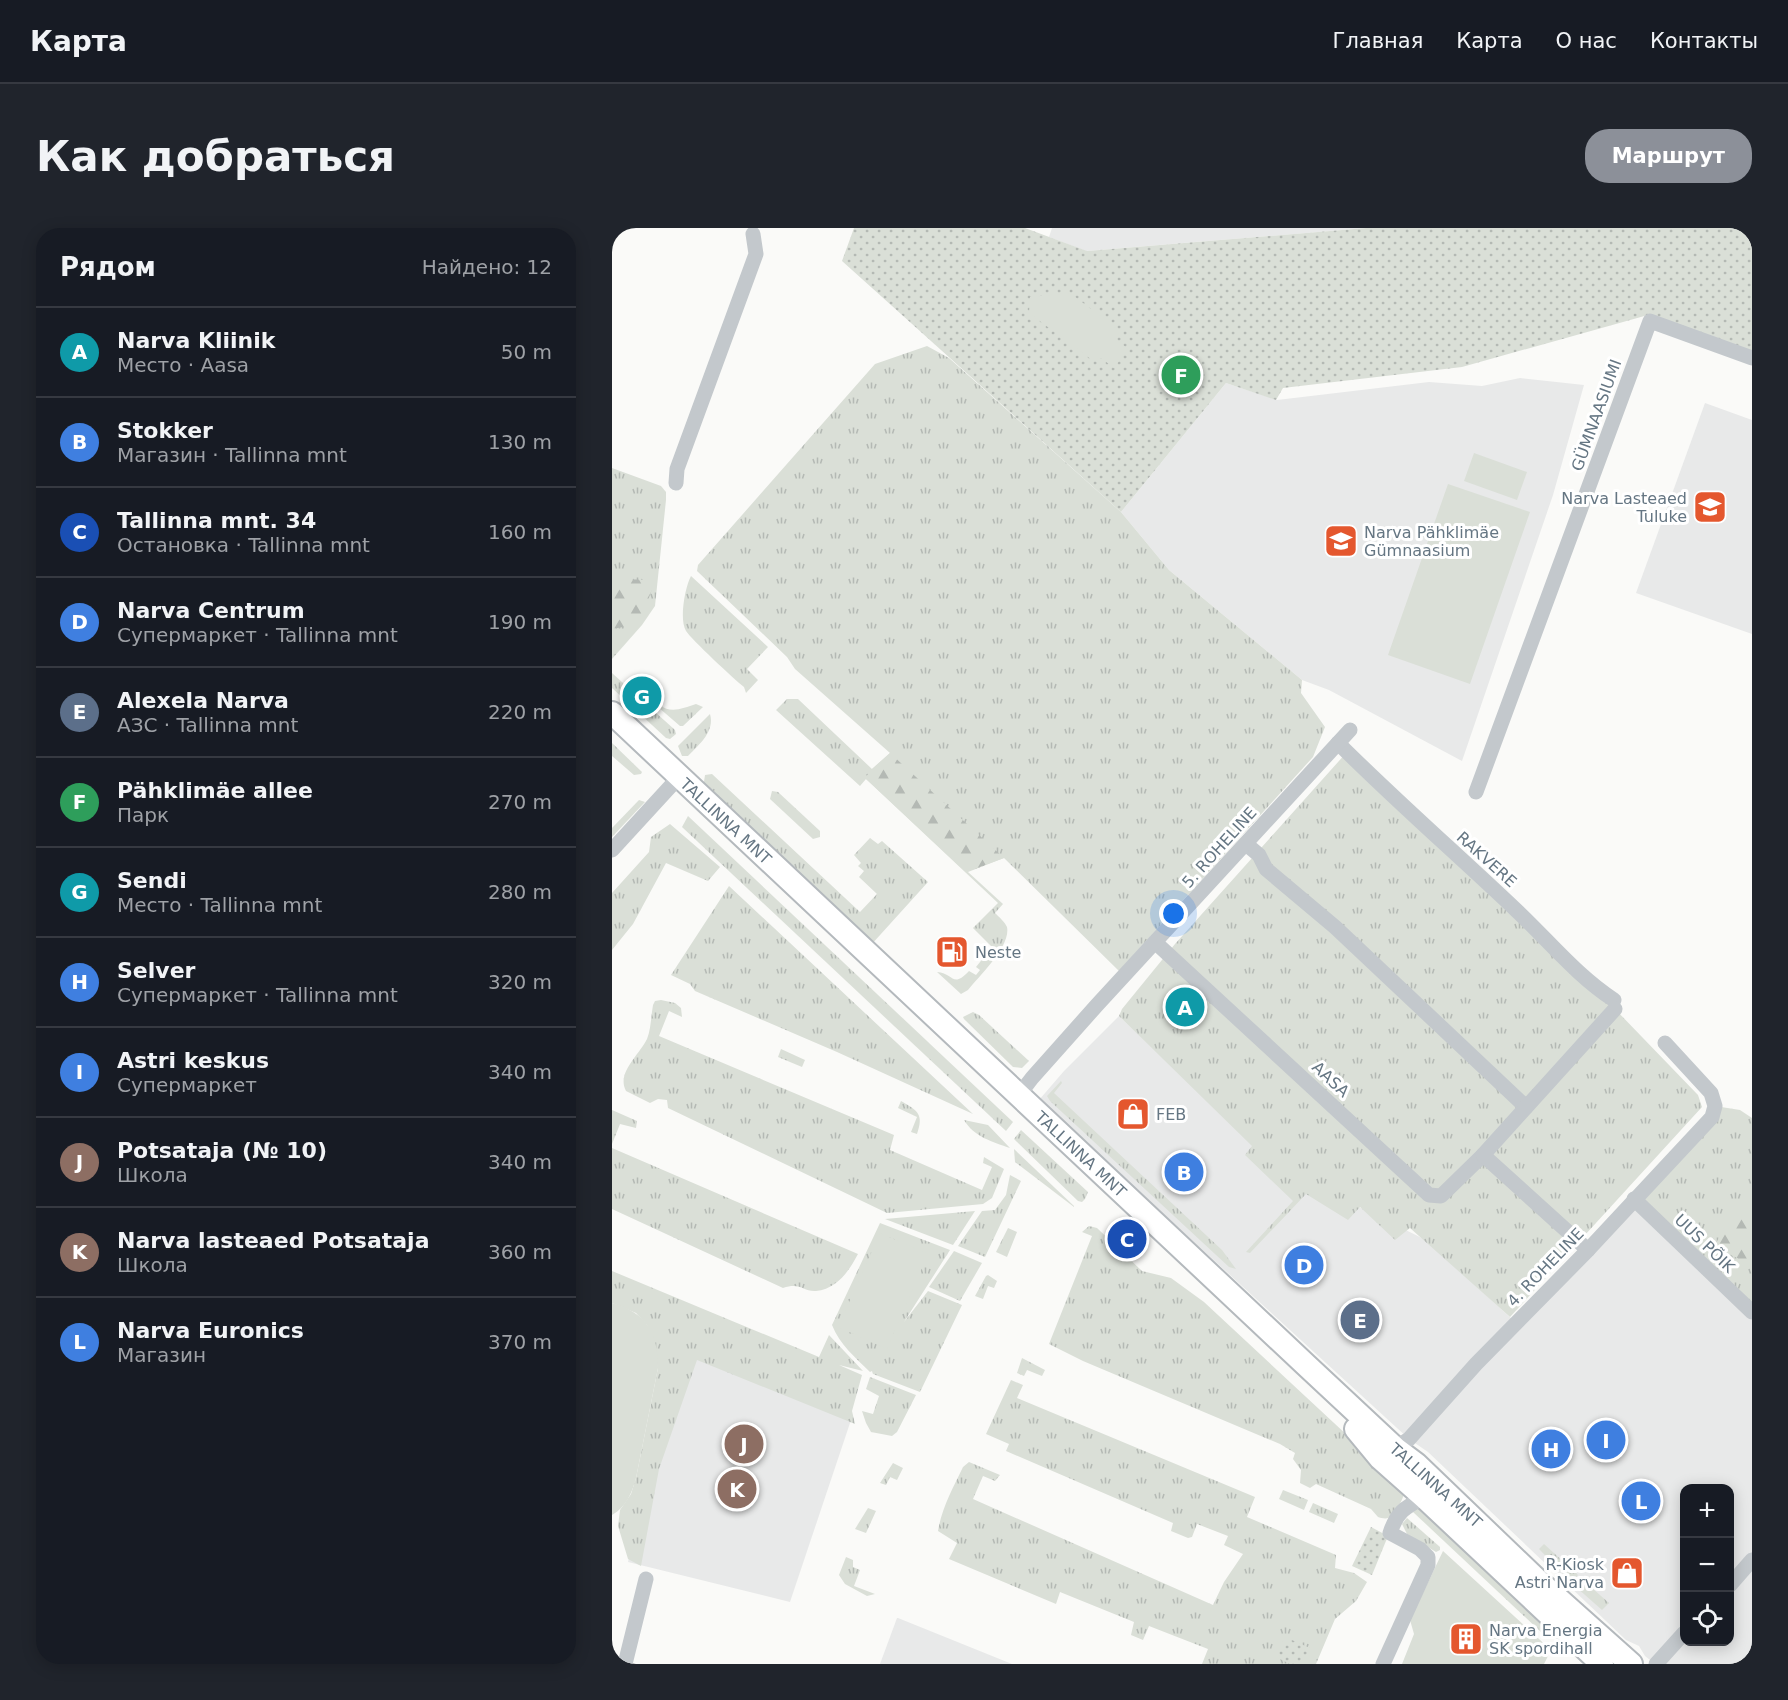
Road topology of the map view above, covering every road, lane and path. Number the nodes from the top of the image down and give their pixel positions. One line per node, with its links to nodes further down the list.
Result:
1 (753, 234): 3 (street)
2 (1752, 358): 9 (street, GÜMNAASIUMI)
3 (676, 483)
4 (612, 713): 8 (highway, TALLINNA MNT)
5 (1350, 730): 7 (street, 5. ROHELINE)
6 (612, 732): 8 (highway, TALLINNA MNT)
7 (1338, 743): 10 (street, 5. ROHELINE); 13 (street, RAKVERE)
8 (675, 781): 11 (street); 15 (highway, TALLINNA MNT); 21 (highway, TALLINNA MNT)
9 (1476, 792)
10 (1246, 843): 12 (street, 5. ROHELINE); 16 (street)
11 (612, 849)
12 (1156, 943): 15 (street, 5. ROHELINE); 17 (street, AASA)
13 (1615, 1004): 16 (street, AASA)
14 (1665, 1042): 18 (street, 4. ROHELINE)
15 (1019, 1095): 21 (highway, TALLINNA MNT)
16 (1526, 1107): 17 (street, AASA)
17 (1482, 1155): 19 (street)
18 (1634, 1199): 19 (street, 4. ROHELINE); 20 (street, UUS PÕIK)
19 (1588, 1250): 21 (street, 4. ROHELINE)
20 (1752, 1312)
21 (1388, 1453): 22 (highway, TALLINNA MNT); 30 (highway, TALLINNA MNT)
22 (1424, 1497): 28 (street); 29 (highway, TALLINNA MNT)
23 (1752, 1560): 25 (street)
24 (646, 1579): 27 (street)
25 (1734, 1580)
26 (1680, 1637): 31 (street)
27 (625, 1664)
28 (1383, 1664)
29 (1602, 1664)
30 (1631, 1664)
31 (1656, 1664)

